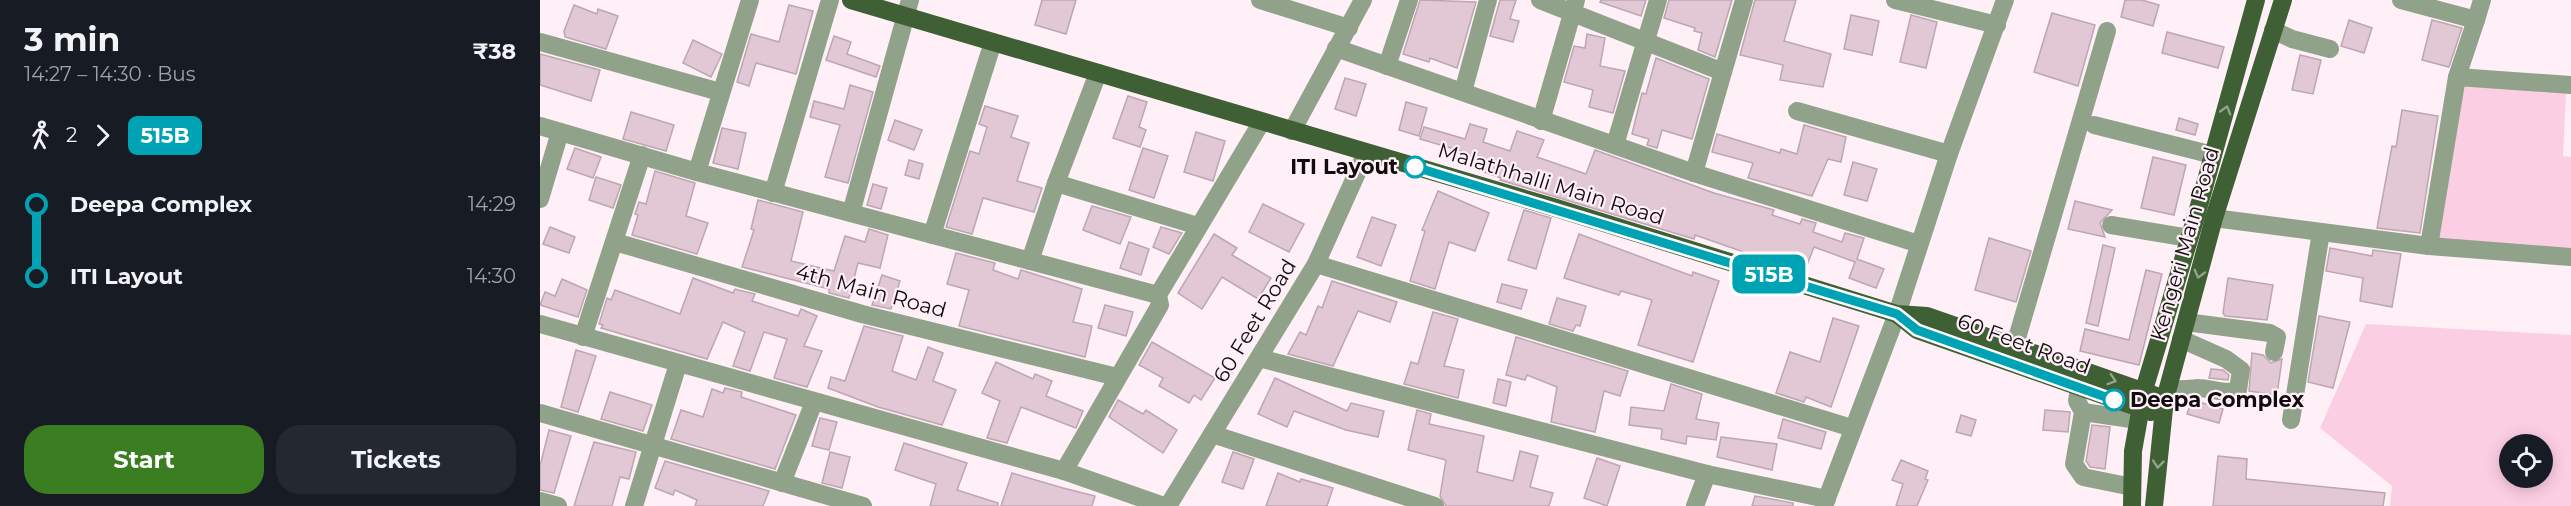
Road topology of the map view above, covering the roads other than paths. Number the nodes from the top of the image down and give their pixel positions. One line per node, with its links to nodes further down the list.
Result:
1 (750, 0): 34 (street)
2 (830, 0): 51 (street)
3 (850, 0): 18 (main road, Malathhalli Main Road)
4 (1260, 0): 21 (street)
5 (1363, 0): 21 (street)
6 (1409, 0): 29 (street)
7 (1488, 0): 35 (street)
8 (1540, 0): 17 (street)
9 (1658, 0): 26 (street)
10 (1744, 0): 30 (street)
11 (1895, 0): 20 (street)
12 (2005, 0): 20 (street)
13 (2256, 0): 47 (main road, Kengeri Main Road, one-way to 13)
14 (2283, 0): 22 (main road, Kengeri Main Road)
15 (2401, 0): 19 (street)
16 (2482, 0): 19 (street)
17 (1574, 7): 26 (street); 37 (street)
18 (908, 8): 25 (main road, Malathhalli Main Road); 53 (street)
19 (2476, 20): 32 (street)
20 (1997, 25): 45 (street)
21 (1349, 28): 27 (street)
22 (2273, 30): 28 (street); 54 (main road, Kengeri Main Road)
23 (2107, 31): 72 (street)
24 (540, 42): 34 (street)
25 (993, 42): 31 (main road, Malathhalli Main Road); 58 (street)
26 (1646, 43): 30 (street); 43 (street)
27 (1336, 48): 29 (street); 41 (street)
28 (2330, 49)
29 (1387, 66): 35 (street)
30 (1723, 72): 49 (street)
31 (1098, 73): 38 (main road, Malathhalli Main Road); 50 (street)
32 (2457, 77): 33 (street); 62 (street)
33 (2571, 85)
34 (720, 92): 48 (street)
35 (1463, 92): 37 (street)
36 (1797, 111): 45 (street)
37 (1541, 121): 43 (street)
38 (1261, 123): 41 (main road, Malathhalli Main Road); 56 (street)
39 (2094, 125): 47 (street)
40 (540, 126): 42 (street)
41 (1292, 131): 44 (main road, Malathhalli Main Road)
42 (560, 132): 46 (street); 52 (street)
43 (1615, 145): 49 (street)
44 (1366, 153): 65 (street, 60 Feet Road); 67 (main road, Malathhalli Main Road)
45 (1950, 154): 61 (street)
46 (642, 155): 48 (street); 60 (street)
47 (2213, 155): 59 (main road, Kengeri Main Road)
48 (697, 172): 51 (street)
49 (1694, 173): 61 (street)
50 (1056, 183): 56 (street); 64 (street)
51 (773, 193): 53 (street)
52 (540, 199)
53 (851, 213): 58 (street)
54 (2214, 218): 57 (street); 69 (main road, Kengeri Main Road, one-way to 69)
55 (2111, 225): 59 (street)
56 (1198, 226): 66 (street)
57 (2321, 232): 62 (street); 82 (street)
58 (932, 235): 64 (street)
59 (2189, 238): 79 (main road, Kengeri Main Road)
60 (615, 242): 70 (street); 75 (street, 4th Main Road)
61 (1919, 244): 67 (street)
62 (2429, 246): 63 (street)
63 (2571, 257)
64 (1030, 261): 66 (street)
65 (1316, 264): 73 (street, 60 Feet Road); 83 (street)
66 (1158, 295): 75 (street)
67 (1897, 314): 72 (main road, 60 Feet Road); 83 (street)
68 (540, 324): 70 (street)
69 (2183, 331): 71 (street); 78 (main road, Kengeri Main Road); 78 (street)
70 (583, 338): 74 (street)
71 (2274, 352)
72 (2012, 356): 76 (main road, 60 Feet Road); 79 (main road, one-way to 79)
73 (1259, 358): 84 (street, 60 Feet Road); 87 (street)
74 (678, 364): 77 (street); 85 (street)
75 (1117, 377): 86 (street)
76 (2079, 389): 79 (main road, 60 Feet Road); 80 (street)
77 (814, 402): 86 (street); 88 (street)
78 (2165, 402): 79 (main road); 100 (main road, Kengeri Main Road, one-way to 100)
79 (2141, 406): 80 (street); 89 (main road, Kengeri Main Road)
80 (2083, 412): 89 (street)
81 (540, 413): 85 (street)
82 (2291, 420)
83 (1851, 429): 91 (street)
84 (1212, 434): 96 (street, 60 Feet Road); 97 (street)
85 (654, 446): 88 (street); 93 (street)
86 (1064, 471): 95 (street)
87 (1707, 474): 91 (street); 98 (street)
88 (782, 483): 94 (street)
89 (2132, 487): 99 (main road, Kengeri Main Road)
90 (540, 501): 92 (street)
91 (1826, 502)
92 (558, 506)
93 (634, 506)
94 (863, 506)
95 (1164, 506)
96 (1168, 506)
97 (1435, 506)
98 (1695, 506)
99 (2132, 506)
100 (2154, 506)

